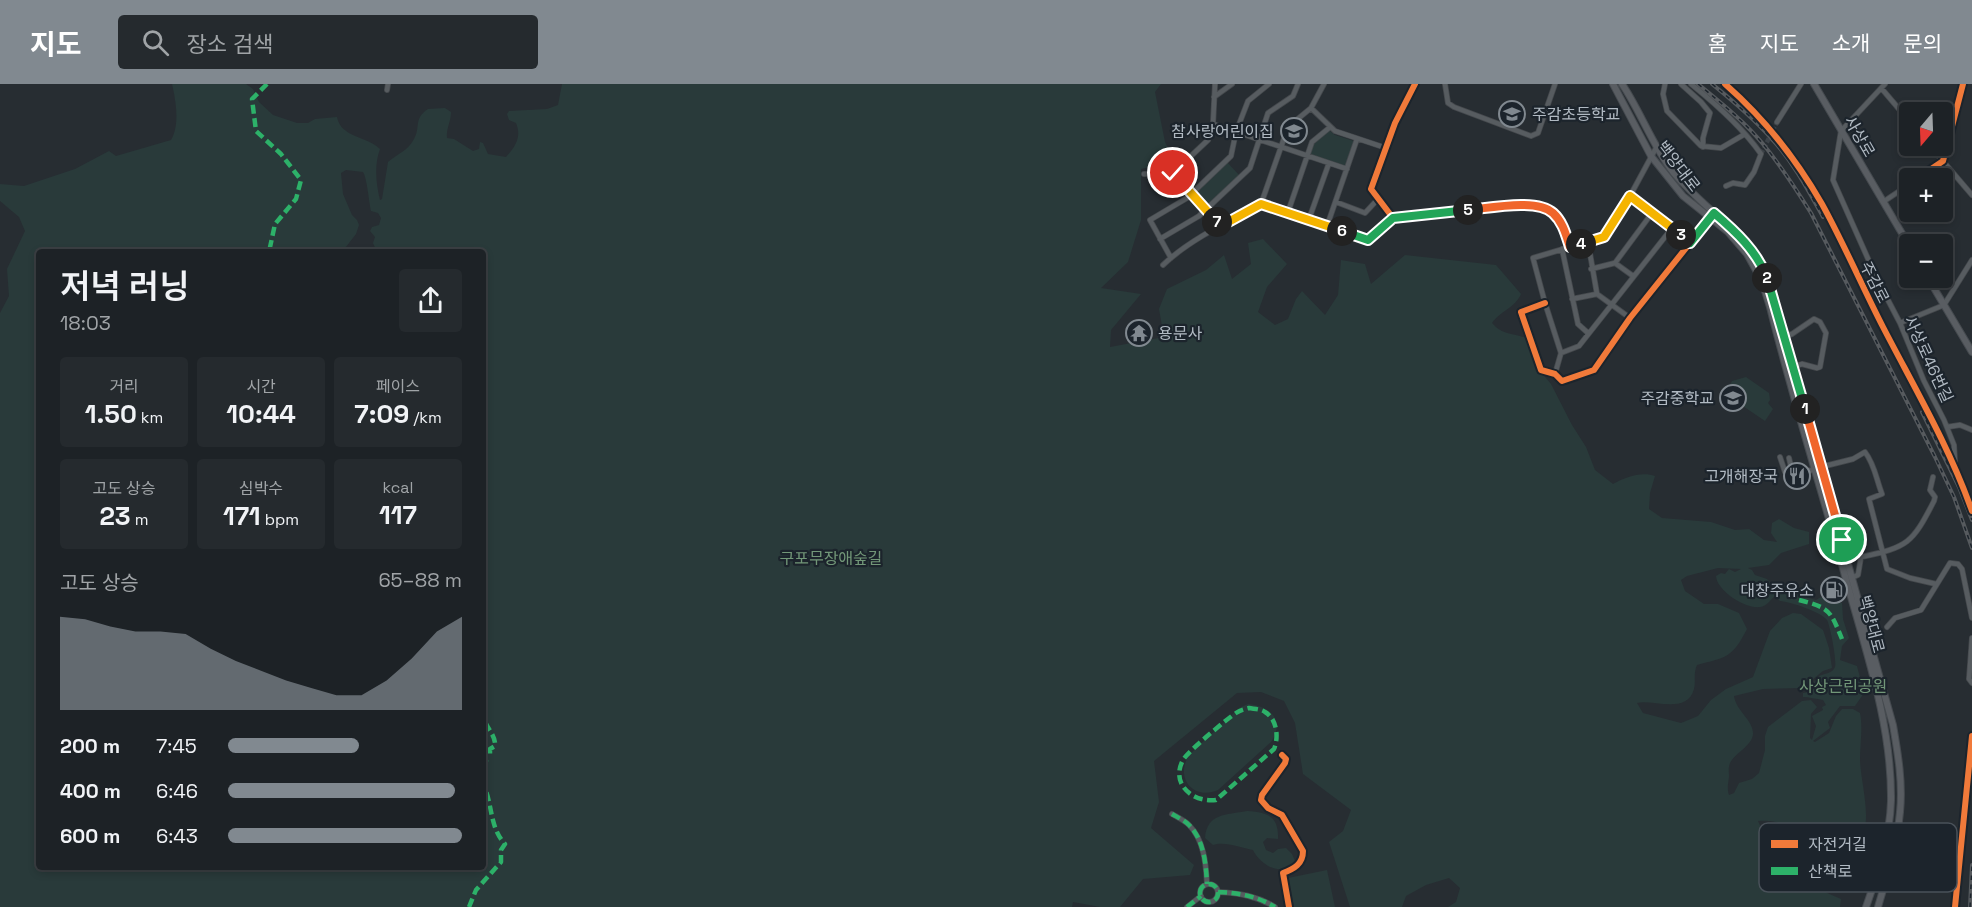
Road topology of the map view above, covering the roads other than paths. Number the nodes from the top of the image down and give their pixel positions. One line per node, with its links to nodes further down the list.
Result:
1 (388, 84): 21 (street)
2 (1215, 84): 22 (street)
3 (1232, 84): 22 (street)
4 (1269, 84): 29 (street)
5 (1298, 84): 31 (street)
6 (1324, 84): 23 (street)
7 (1415, 84): 35 (street)
8 (1445, 84): 9 (street)
9 (1555, 84)
10 (1613, 84): 38 (main road, 백양대로)
11 (1622, 84): 36 (main road, 백양대로)
12 (1665, 84): 34 (street)
13 (1681, 84): 34 (street)
14 (1691, 84): 30 (street)
15 (1725, 84): 94 (street, 주감로)
16 (1801, 84): 25 (street)
17 (1814, 84): 28 (main road, 사상로)
18 (1885, 84): 20 (street)
19 (1963, 84): 40 (street)
20 (1882, 89): 24 (street); 28 (street)
21 (387, 90)
22 (1214, 97): 26 (street)
23 (1311, 108): 27 (street); 33 (street)
24 (1899, 109)
25 (1777, 122)
26 (1213, 124): 29 (street); 44 (street)
27 (1329, 128): 32 (street); 37 (street)
28 (1841, 131): 53 (main road, 사상로); 83 (street, 사상로46번길)
29 (1236, 132): 31 (street); 48 (street)
30 (1745, 134): 34 (street); 46 (street)
31 (1258, 139): 33 (street); 55 (street)
32 (1357, 139): 35 (street); 43 (street)
33 (1280, 147): 37 (street); 54 (street)
34 (1703, 147)
35 (1386, 148): 51 (street)
36 (1656, 148): 38 (street); 58 (main road, 백양대로)
37 (1307, 156): 41 (street); 56 (street)
38 (1651, 156): 50 (street); 58 (main road, 백양대로)
39 (1939, 156): 40 (street)
40 (1943, 161): 42 (street); 49 (street)
41 (1329, 163): 43 (street); 60 (street)
42 (1933, 168)
43 (1347, 169): 52 (street)
44 (1173, 173): 45 (street); 48 (street)
45 (1144, 174)
46 (1726, 186)
47 (1899, 191): 53 (street)
48 (1191, 193): 55 (street); 65 (street)
49 (1972, 195)
50 (1630, 196): 57 (street); 66 (street)
51 (1378, 199): 52 (street); 59 (street)
52 (1336, 202): 62 (street)
53 (1883, 202): 64 (main road, 사상로)
54 (1261, 204): 56 (street); 61 (street)
55 (1206, 209): 61 (street); 65 (street)
56 (1288, 212): 60 (street)
57 (1652, 213): 63 (street); 71 (street)
58 (1712, 215): 67 (street); 85 (main road, 백양대로); 95 (main road, 백양대로)
59 (1393, 218): 62 (street); 68 (street)
60 (1309, 219): 62 (street)
61 (1221, 226): 70 (street)
62 (1327, 226)
63 (1672, 228): 67 (street); 75 (street)
64 (1902, 234)
65 (1160, 239): 70 (street)
66 (1588, 242): 68 (street); 74 (street)
67 (1690, 243): 82 (street)
68 (1570, 247): 69 (street)
69 (1562, 249): 78 (street); 79 (street)
70 (1171, 258): 73 (street)
71 (1615, 263): 74 (street); 75 (street)
72 (1971, 263): 81 (street)
73 (1163, 265)
74 (1592, 269): 77 (street)
75 (1633, 276): 80 (street)
76 (1934, 288): 81 (main road)
77 (1597, 294): 78 (street); 80 (street)
78 (1572, 299): 84 (street)
79 (1545, 303): 86 (street); 89 (street)
80 (1612, 305): 82 (street); 84 (street)
81 (1944, 305): 83 (street); 87 (main road)
82 (1630, 318): 89 (street)
83 (1900, 323): 90 (street, 사상로46번길)
84 (1588, 333): 86 (street)
85 (1785, 336): 88 (main road, 백양대로); 88 (street)
86 (1561, 352): 89 (street)
87 (1972, 352)
88 (1793, 367): 95 (main road, 백양대로)
89 (1555, 374)
90 (1947, 427): 91 (street); 94 (street, 사상로46번길)
91 (1972, 430)
92 (1780, 457): 96 (street)
93 (1789, 458): 96 (street)
94 (1954, 464): 98 (street, 주감로)
95 (1818, 468): 96 (street); 99 (main road, 백양대로); 100 (street); 102 (main road, 백양대로)
96 (1792, 471)
97 (1933, 477): 100 (street)
98 (1972, 511)
99 (1842, 540): 101 (street); 102 (main road, 백양대로)
100 (1882, 552): 101 (street); 103 (street)
101 (1861, 557): 102 (street)
102 (1850, 579): 112 (main road, 백양대로); 113 (main road, 백양대로)
103 (1936, 584): 104 (street); 105 (street)
104 (1972, 618)
105 (1887, 627)
106 (1972, 638): 107 (street)
107 (1971, 666): 108 (street)
108 (1972, 683)
109 (1972, 736): 115 (street)
110 (1282, 755): 123 (street)
111 (1172, 814): 114 (street)
112 (1888, 823)
113 (1899, 823)
114 (1207, 884): 116 (street); 120 (street)
115 (1957, 887)
116 (1218, 892): 120 (street); 122 (street)
117 (1870, 892): 124 (main road, 백양대로)
118 (1882, 892): 125 (main road, 백양대로)
119 (1956, 892): 126 (street)
120 (1201, 896): 121 (street)
121 (1187, 907)
122 (1275, 907)
123 (1289, 907)
124 (1866, 907)
125 (1878, 907)
126 (1955, 907)

